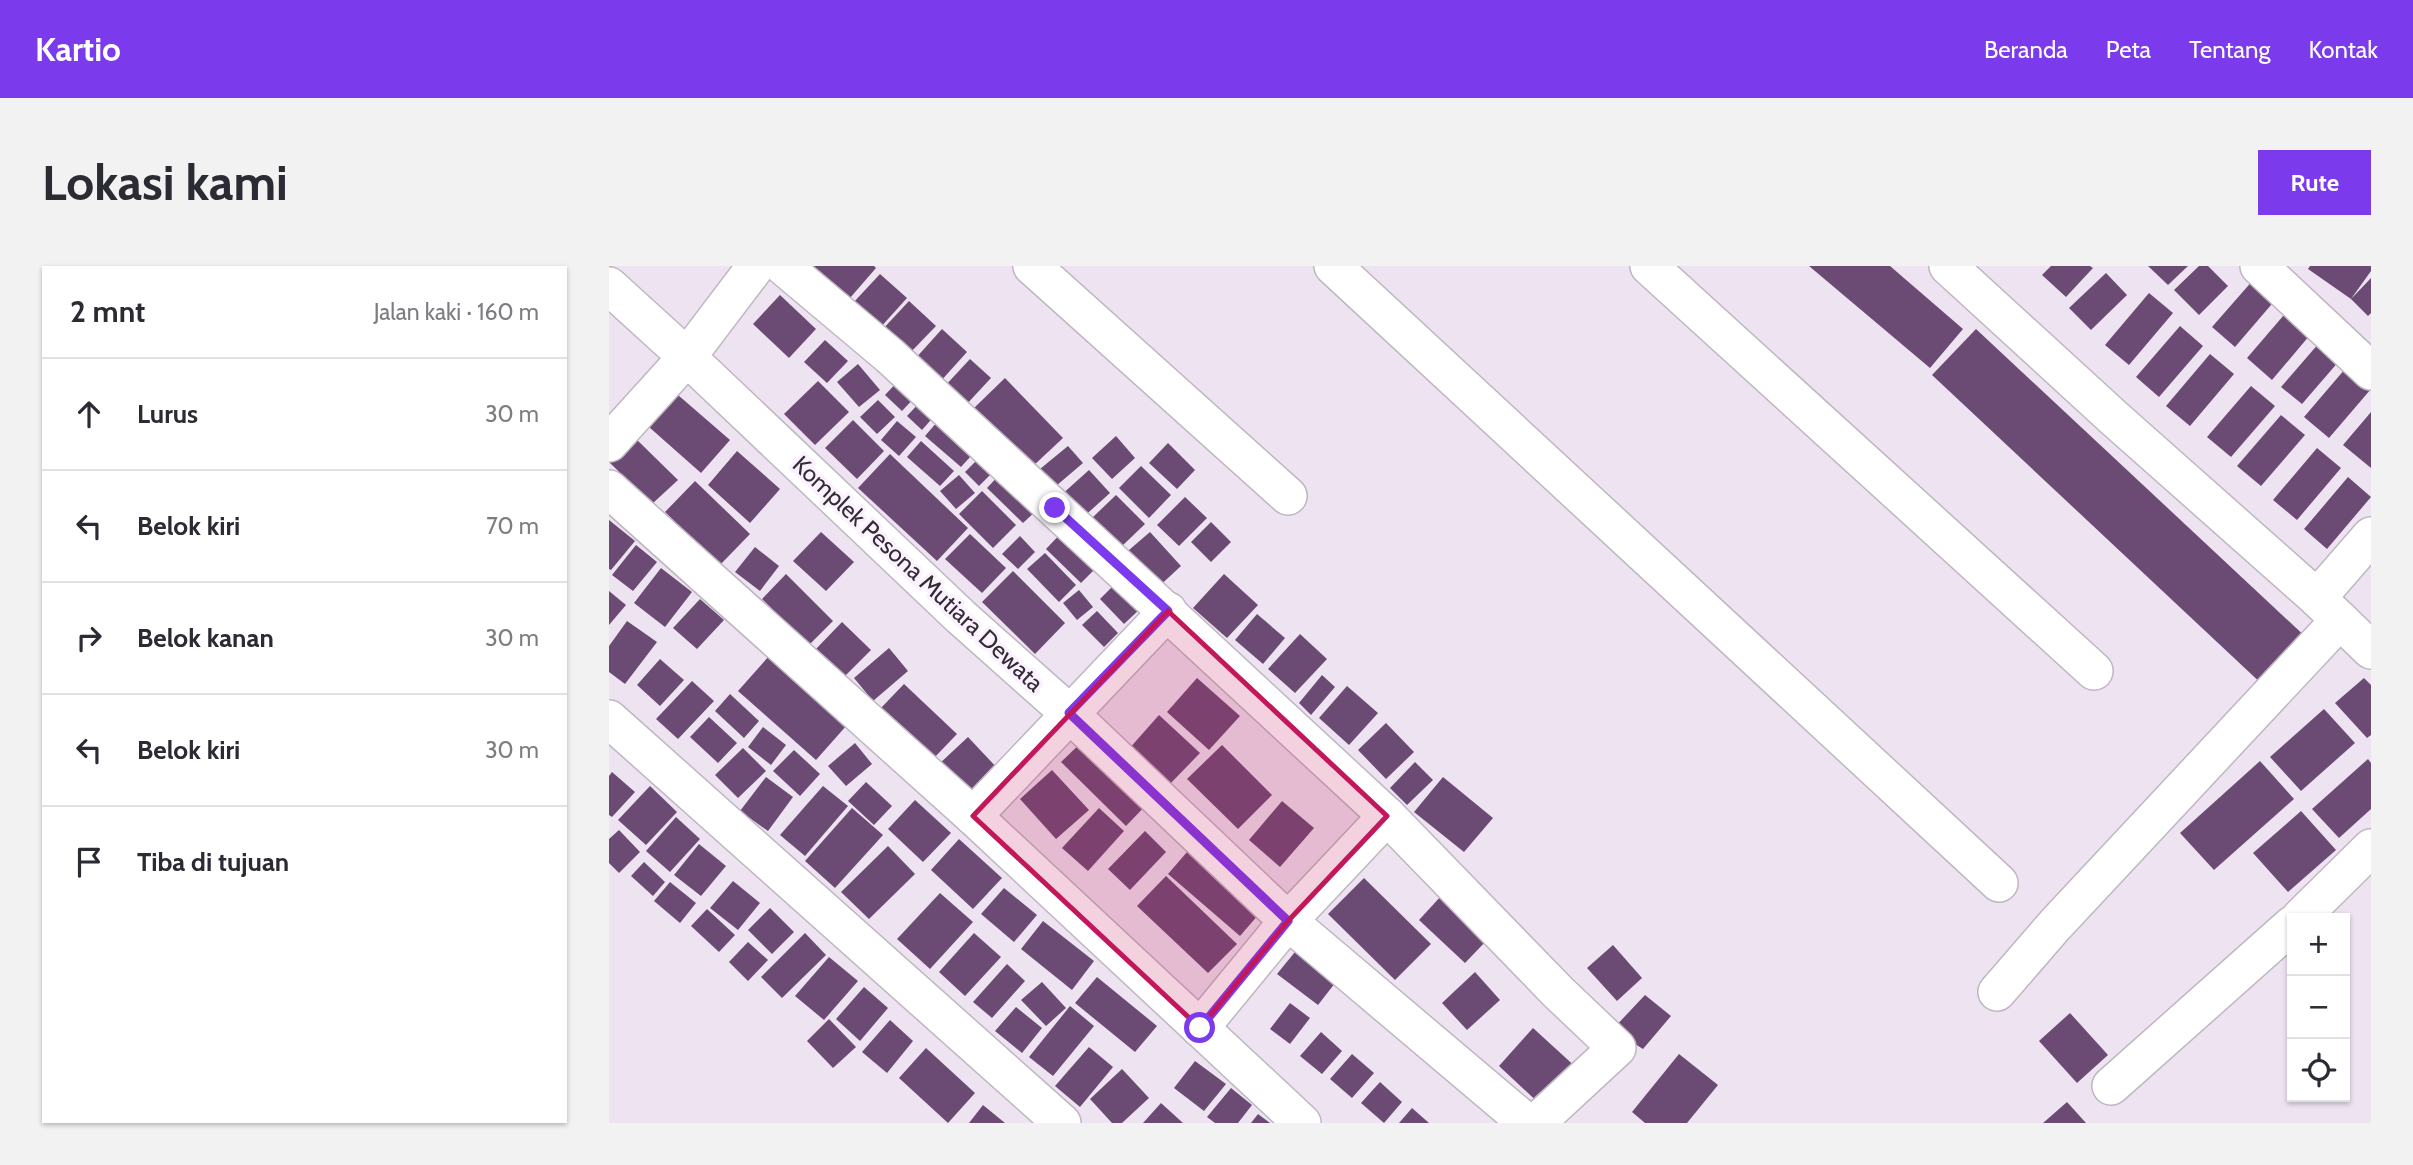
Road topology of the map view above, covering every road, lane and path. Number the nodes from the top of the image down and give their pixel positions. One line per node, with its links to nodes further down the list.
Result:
1 (756, 266): 9 (street)
2 (783, 266): 16 (street)
3 (1032, 266): 13 (street)
4 (1333, 266): 24 (street)
5 (1649, 266): 18 (street)
6 (1948, 266): 15 (street)
7 (2259, 266): 10 (street)
8 (609, 286): 9 (street, Komplek Pesona Mutiara Dewata)
9 (687, 357): 11 (street); 19 (street, Komplek Pesona Mutiara Dewata)
10 (2371, 371)
11 (609, 443)
12 (609, 489): 21 (street)
13 (1288, 496)
14 (2371, 536): 15 (street)
15 (2328, 609): 17 (street); 28 (street)
16 (1168, 611): 19 (street); 22 (street)
17 (2371, 650)
18 (2094, 671)
19 (1069, 713): 21 (street); 26 (street, Komplek Pesona Mutiara Dewata)
20 (609, 719): 31 (street)
21 (973, 816): 29 (street)
22 (1387, 816): 26 (street); 34 (street)
23 (2371, 848): 25 (street)
24 (1999, 883)
25 (2305, 913)
26 (1288, 921): 29 (street); 33 (street, Komplek Pesona Mutiara Dewata)
27 (2287, 929): 30 (street)
28 (1997, 992)
29 (1200, 1028): 32 (street)
30 (2111, 1086)
31 (1062, 1123)
32 (1302, 1123)
33 (1527, 1123)
34 (1536, 1123)

